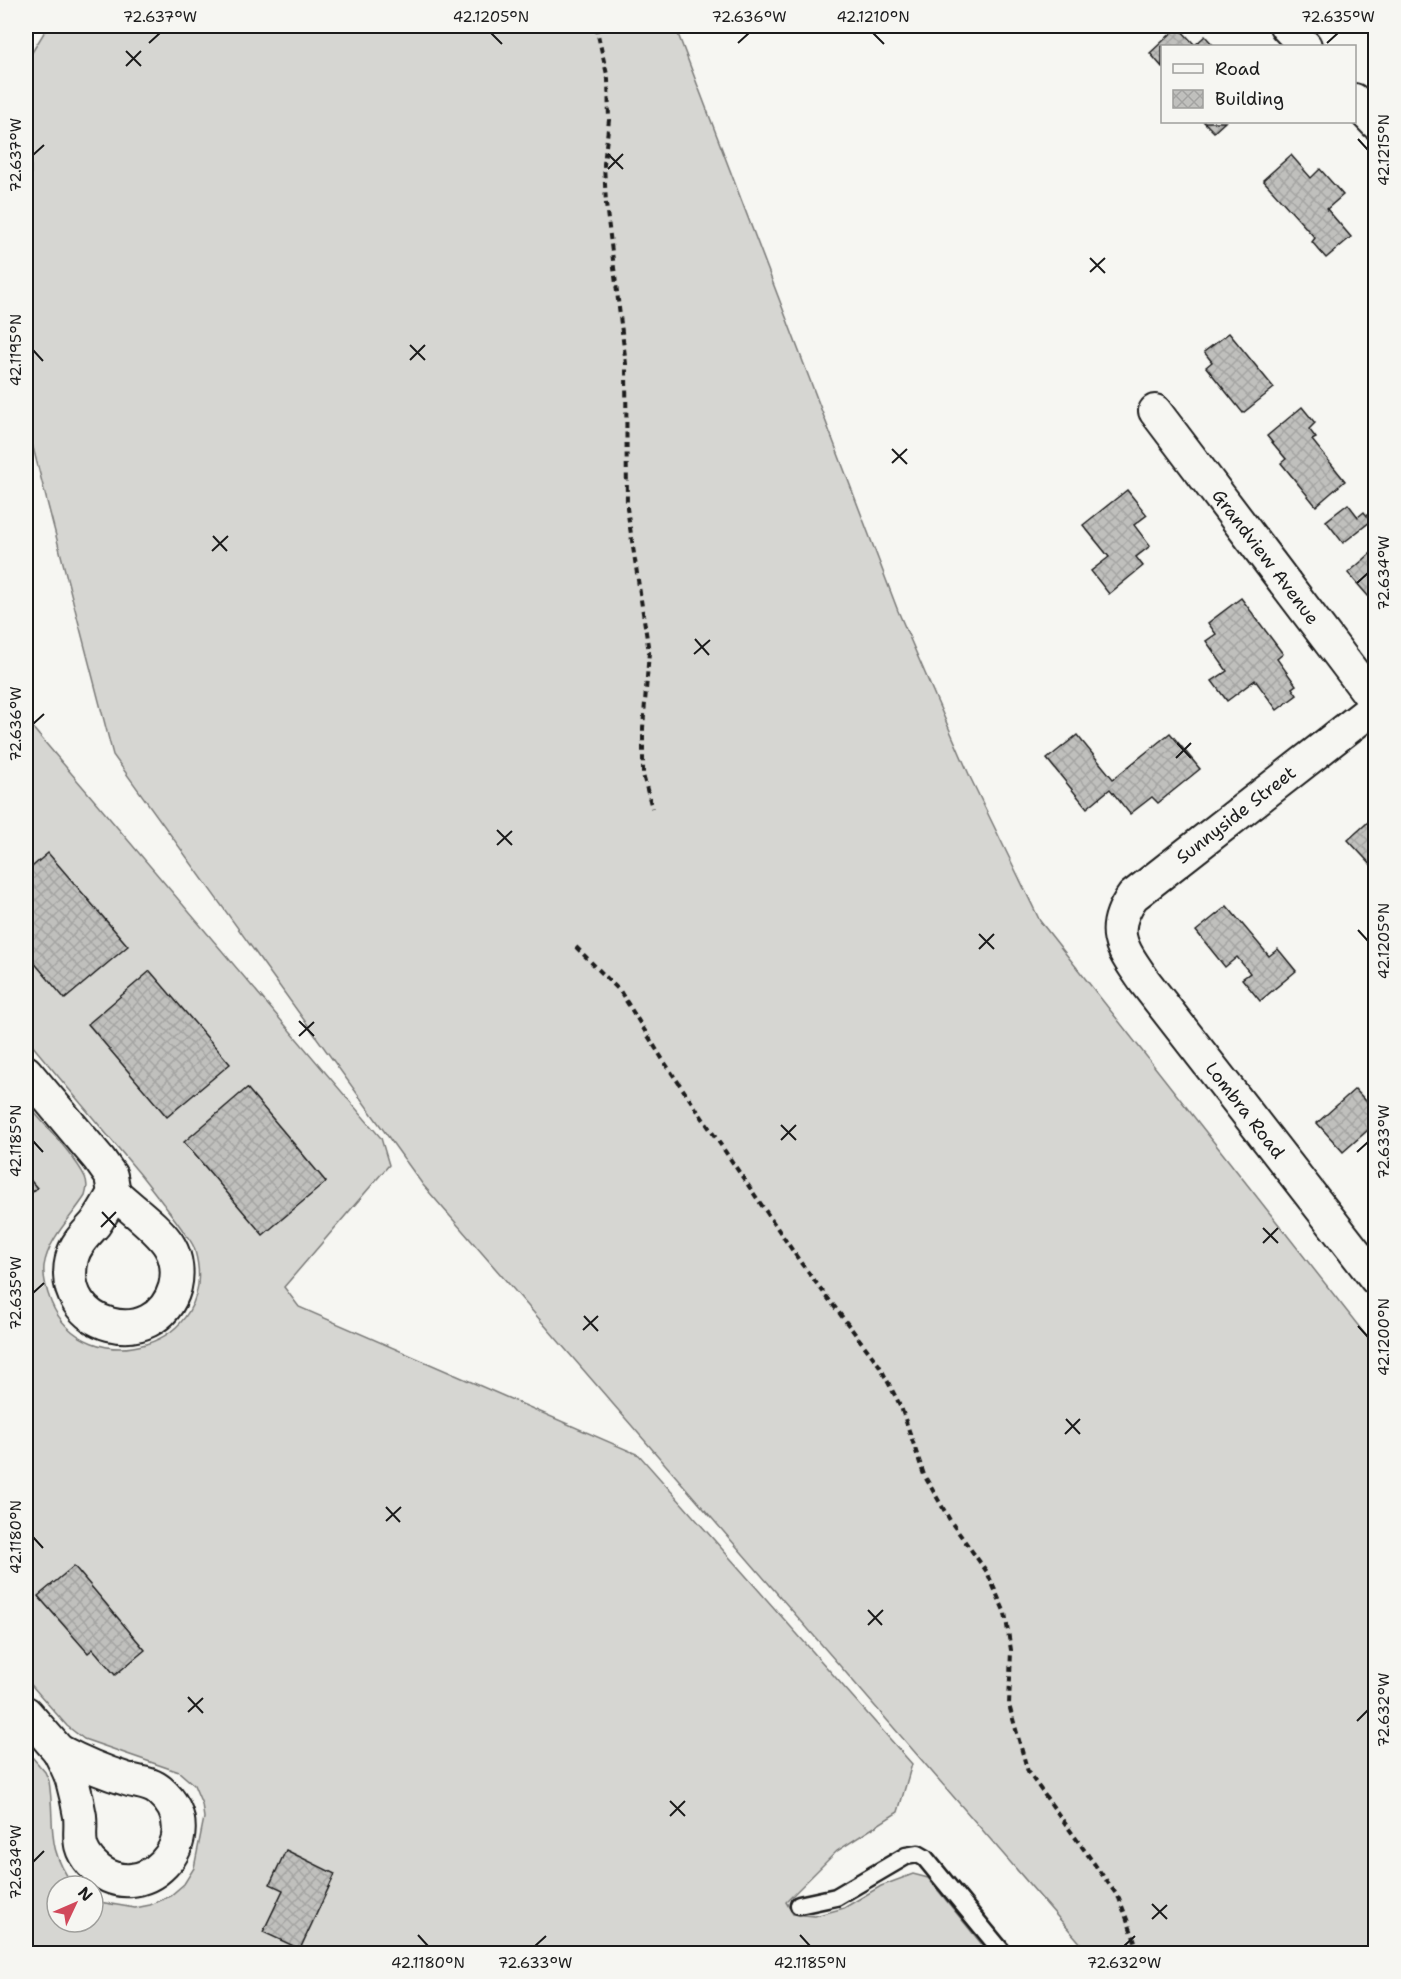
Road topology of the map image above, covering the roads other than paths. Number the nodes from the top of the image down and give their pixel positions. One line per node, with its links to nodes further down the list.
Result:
1 (1286, 26): 2 (street)
2 (1304, 45)
3 (1356, 102): 4 (street)
4 (1376, 123)
5 (1155, 411): 6 (street, Grandview Avenue)
6 (1376, 704): 7 (street, Sunnyside Street)
7 (1120, 937): 10 (street, Lombra Road)
8 (26, 1072): 9 (street)
9 (114, 1193)
10 (1376, 1279)
11 (26, 1713): 12 (street)
12 (58, 1751)
13 (799, 1905): 14 (lane)
14 (1004, 1953)

